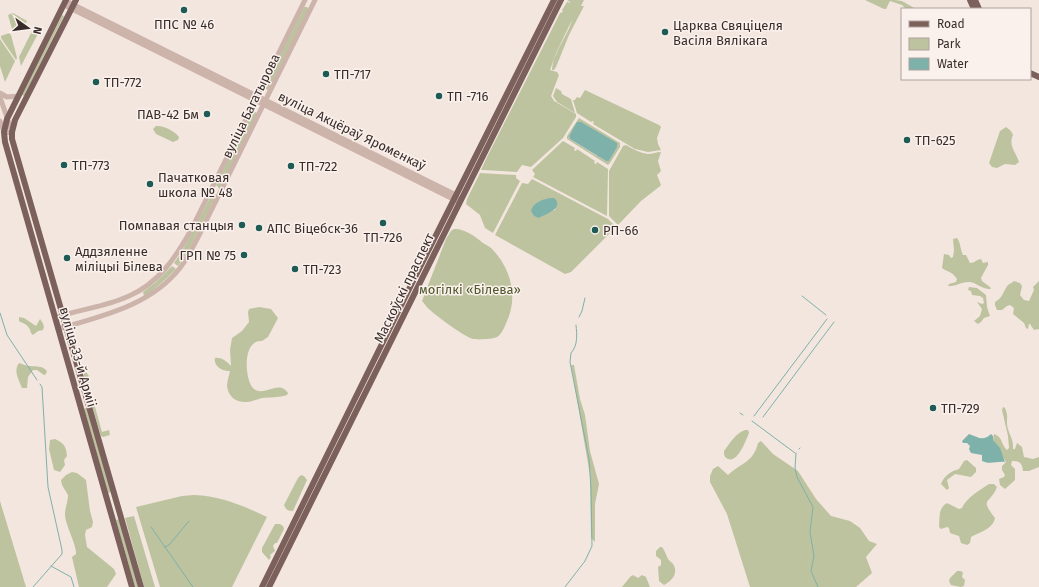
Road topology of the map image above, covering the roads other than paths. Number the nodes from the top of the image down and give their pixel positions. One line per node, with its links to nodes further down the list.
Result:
1 (305, 0): 4 (street); 7 (street, вуліца Багатырова)
2 (554, 0): 24 (main road, Маскоўскі праспект)
3 (561, 0): 24 (main road, Маскоўскі праспект)
4 (315, 1): 8 (street, вуліца Багатырова)
5 (65, 2): 6 (street, вуліца Акцёраў Яроменкаў); 11 (main road)
6 (74, 5): 12 (street, вуліца Акцёраў Яроменкаў); 14 (main road)
7 (302, 6): 8 (street); 12 (street, вуліца Багатырова)
8 (310, 11): 13 (street, вуліца Багатырова)
9 (0, 93): 11 (street)
10 (0, 97): 16 (street, вуліца 33-й Арміі)
11 (17, 98): 14 (main road); 16 (main road)
12 (255, 98): 13 (street, вуліца Акцёраў Яроменкаў); 15 (street, вуліца Акцёраў Яроменкаў); 20 (street, вуліца Багатырова)
13 (266, 100): 15 (street, вуліца Багатырова); 24 (street, вуліца Акцёраў Яроменкаў)
14 (23, 104): 19 (main road)
15 (264, 106): 21 (street, вуліца Багатырова); 24 (street, вуліца Акцёраў Яроменкаў)
16 (7, 119): 18 (main road); 19 (street, вуліца 33-й Арміі)
17 (0, 121): 18 (street, вуліца 33-й Арміі)
18 (4, 132): 19 (street); 26 (main road, вуліца 33-й Арміі)
19 (12, 132): 25 (main road, вуліца 33-й Арміі)
20 (214, 183): 21 (street); 22 (street, вуліца Багатырова)
21 (223, 188): 23 (street, вуліца Багатырова)
22 (209, 193): 23 (street); 29 (street, вуліца Багатырова)
23 (218, 198): 31 (street, вуліца Багатырова)
24 (456, 199): 35 (main road, Маскоўскі праспект)
25 (34, 211): 26 (main road); 27 (main road, вуліца 33-й Арміі)
26 (25, 213): 28 (main road, вуліца 33-й Арміі)
27 (36, 219): 28 (main road); 33 (main road, вуліца 33-й Арміі)
28 (28, 221): 34 (main road, вуліца 33-й Арміі)
29 (142, 289): 30 (street, вуліца Багатырова); 31 (street)
30 (134, 294): 32 (street); 33 (street, вуліца Багатырова)
31 (147, 298): 32 (street, вуліца Багатырова)
32 (138, 302): 36 (street, вуліца Багатырова)
33 (63, 315): 34 (street, вуліца Багатырова); 36 (main road, вуліца 33-й Арміі)
34 (55, 318): 37 (main road, вуліца 33-й Арміі)
35 (395, 324): 44 (main road, Маскоўскі праспект); 45 (main road, Маскоўскі праспект)
36 (67, 326): 37 (street, вуліца Багатырова); 38 (main road, вуліца 33-й Арміі)
37 (58, 328): 39 (main road, вуліца 33-й Арміі)
38 (87, 400): 39 (main road); 40 (main road, вуліца 33-й Арміі)
39 (79, 403): 41 (main road, вуліца 33-й Арміі)
40 (90, 409): 41 (main road); 43 (main road, вуліца 33-й Арміі)
41 (82, 410): 42 (main road, вуліца 33-й Арміі)
42 (132, 587)
43 (141, 587)
44 (262, 587)
45 (269, 587)

